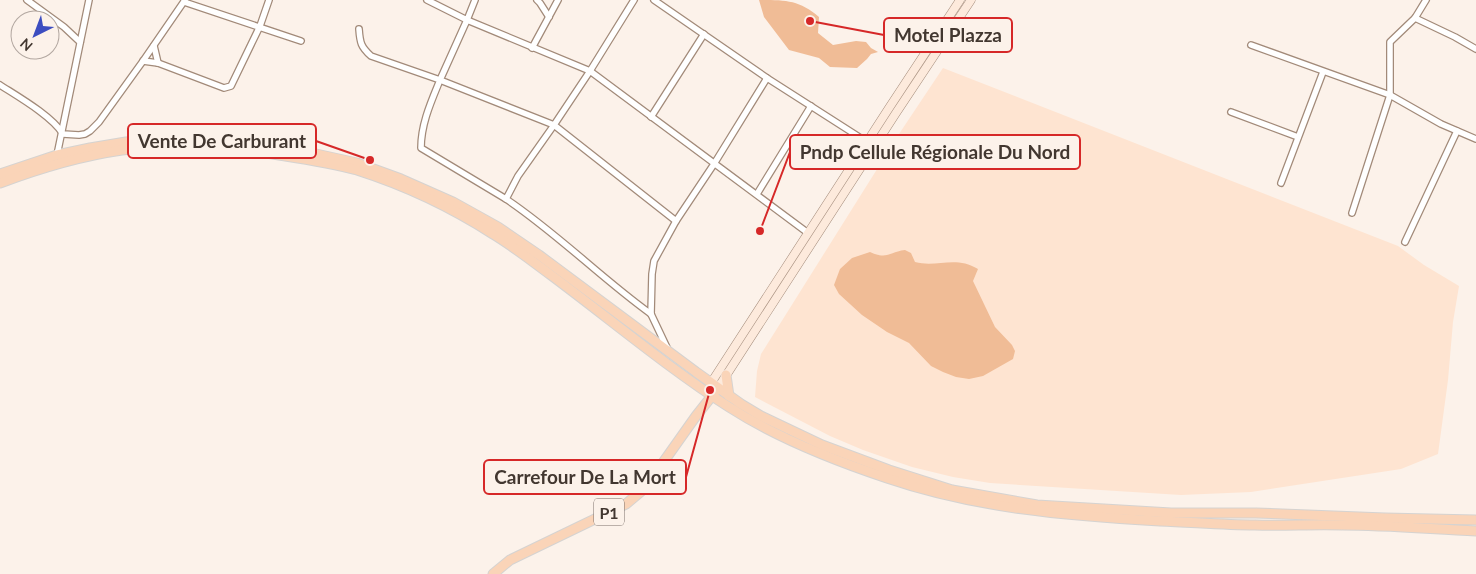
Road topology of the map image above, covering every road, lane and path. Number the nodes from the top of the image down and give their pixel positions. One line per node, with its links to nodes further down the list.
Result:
1 (27, 0): 21 (street)
2 (89, 0): 21 (street)
3 (269, 0): 17 (street)
4 (427, 0): 16 (street)
5 (476, 0): 16 (street)
6 (537, 0): 14 (street)
7 (558, 0): 14 (street)
8 (634, 0): 28 (street)
9 (654, 0): 19 (street)
10 (960, 0): 42 (main road)
11 (971, 0): 56 (main road)
12 (1426, 0): 15 (street)
13 (184, 1): 17 (street); 23 (street)
14 (549, 17): 24 (street)
15 (1414, 18): 25 (street); 33 (street)
16 (467, 20): 24 (street); 31 (street)
17 (260, 26): 20 (street); 27 (street)
18 (359, 29): 31 (street)
19 (704, 34): 30 (street); 36 (street)
20 (301, 41)
21 (80, 42): 39 (street)
22 (1251, 45): 29 (street)
23 (154, 46): 26 (street); 27 (street)
24 (532, 48): 28 (street)
25 (1476, 50)
26 (144, 61): 27 (street); 39 (street)
27 (158, 63)
28 (590, 71): 36 (street); 37 (street)
29 (1323, 72): 33 (street); 40 (street)
30 (767, 78): 34 (street); 44 (street)
31 (440, 80): 37 (street); 49 (street)
32 (0, 84): 39 (street)
33 (1390, 95): 38 (street); 50 (street)
34 (811, 106): 42 (street); 48 (street)
35 (1232, 112): 40 (street)
36 (651, 117): 44 (street)
37 (554, 125): 49 (street); 51 (street)
38 (1457, 132): 41 (street); 53 (street)
39 (62, 134): 43 (street)
40 (1298, 137): 46 (street)
41 (1476, 139)
42 (866, 142): 52 (main road)
43 (57, 156): 45 (main road); 55 (main road)
44 (714, 164): 48 (street); 51 (street)
45 (0, 174)
46 (1281, 183)
47 (0, 184): 58 (main road)
48 (757, 194): 52 (street)
49 (506, 199): 54 (street)
50 (1352, 214)
51 (676, 221): 54 (street)
52 (808, 233): 57 (main road)
53 (1405, 242)
54 (651, 314): 55 (street)
55 (670, 353): 57 (main road)
56 (726, 375): 57 (main road); 59 (main road)
57 (715, 386): 58 (main road); 59 (main road)
58 (709, 394): 61 (main road); 62 (main road, P1)
59 (729, 396): 60 (main road)
60 (1476, 520)
61 (1476, 531)
62 (493, 574)

